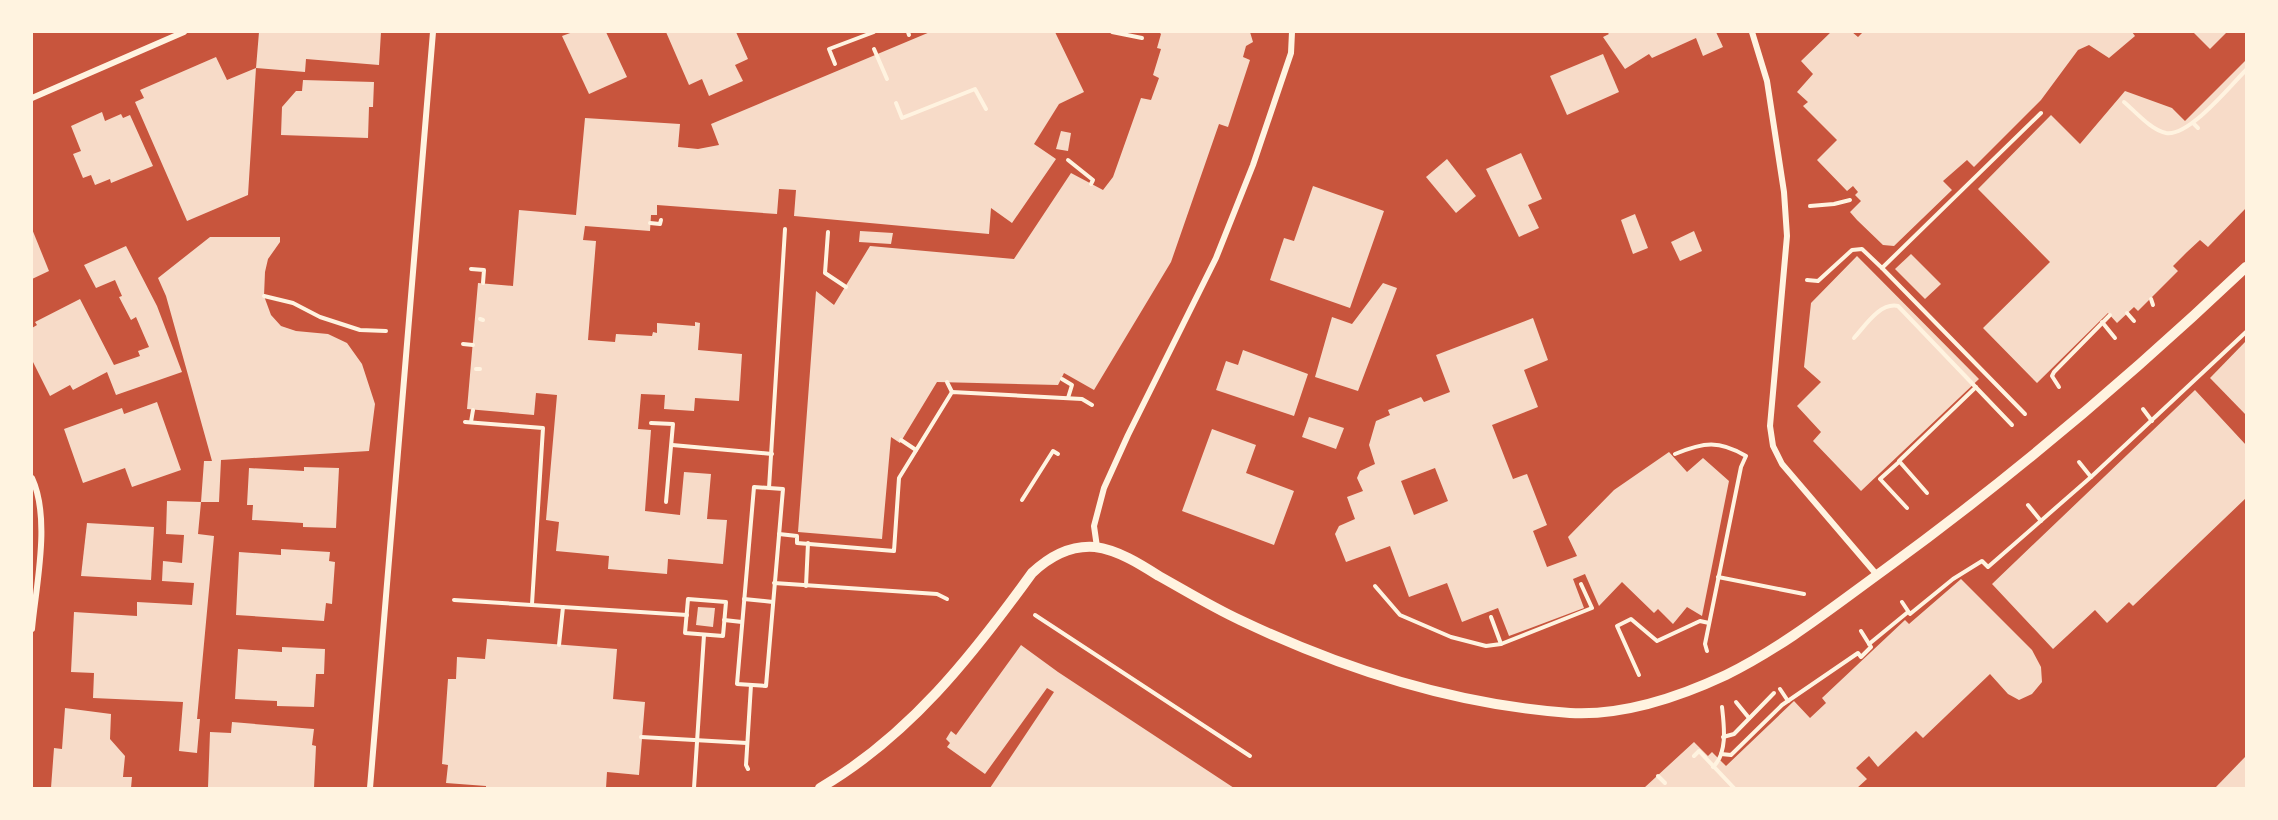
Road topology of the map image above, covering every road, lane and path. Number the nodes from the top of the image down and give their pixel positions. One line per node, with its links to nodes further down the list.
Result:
1 (184, 32): 13 (street)
2 (433, 32): 131 (street)
3 (874, 32): 7 (path)
4 (1112, 32): 8 (path)
5 (1292, 32): 83 (street)
6 (1752, 32): 84 (street)
7 (866, 33): 10 (path)
8 (1142, 39)
9 (874, 49): 12 (path)
10 (835, 64)
11 (2247, 70): 18 (path)
12 (886, 79)
13 (32, 98)
14 (2124, 102): 18 (path)
15 (896, 103): 16 (path)
16 (986, 109)
17 (2041, 113): 29 (path)
18 (2193, 123): 19 (path)
19 (2198, 128)
20 (1068, 160): 21 (path)
21 (1090, 184)
22 (1850, 200): 23 (path)
23 (1810, 206)
24 (661, 220): 25 (path)
25 (650, 223)
26 (785, 229): 65 (path)
27 (828, 232): 33 (path)
28 (2247, 267): 84 (street)
29 (1882, 268): 31 (path); 56 (path)
30 (471, 269): 32 (path)
31 (1807, 280)
32 (483, 283)
33 (846, 287)
34 (264, 296): 41 (path)
35 (2151, 299): 36 (path)
36 (2153, 305)
37 (2127, 313): 39 (path)
38 (2110, 315): 40 (path)
39 (2134, 321)
40 (2102, 322): 44 (path); 50 (path)
41 (387, 332)
42 (2247, 333): 57 (path)
43 (1854, 338): 49 (path)
44 (2115, 338)
45 (463, 344): 46 (path)
46 (473, 345)
47 (1062, 379): 52 (path)
48 (947, 382): 51 (path)
49 (1976, 387): 61 (path); 68 (path)
50 (2059, 387)
51 (952, 392): 52 (path); 64 (path)
52 (1068, 398): 53 (path)
53 (1092, 405)
54 (2143, 409): 57 (path)
55 (473, 410): 59 (path)
56 (2025, 414)
57 (2152, 421): 70 (path)
58 (465, 422): 59 (path)
59 (471, 422): 96 (path)
60 (651, 423): 63 (path)
61 (2012, 425)
62 (901, 440): 64 (path)
63 (672, 445): 65 (path); 75 (path)
64 (916, 450): 82 (path)
65 (771, 454): 72 (path)
66 (1058, 454): 74 (path)
67 (1675, 454): 85 (path)
68 (1899, 461): 73 (path); 77 (path)
69 (2079, 462): 70 (path)
70 (2091, 477): 80 (path)
71 (32, 478): 79 (street)
72 (769, 488): 81 (path); 91 (path)
73 (1927, 493)
74 (1022, 500)
75 (666, 502)
76 (2028, 505): 80 (path)
77 (1907, 508)
78 (32, 510): 79 (street)
79 (39, 510): 105 (street)
80 (2042, 521): 98 (path)
81 (779, 534): 82 (path); 86 (path)
82 (808, 543): 88 (path)
83 (1097, 548): 84 (street); 133 (street)
84 (1876, 575)
85 (1718, 577): 90 (path); 104 (path)
86 (774, 583): 88 (path); 94 (path)
87 (1581, 584): 108 (path)
88 (806, 586): 92 (path)
89 (1375, 586): 108 (path)
90 (1804, 594)
91 (744, 599): 94 (path); 103 (path)
92 (947, 599)
93 (454, 600): 96 (path)
94 (773, 602): 113 (path)
95 (1902, 602): 98 (path)
96 (532, 604): 97 (path)
97 (563, 607): 99 (path); 110 (path)
98 (1908, 612): 109 (path)
99 (687, 615): 102 (path); 107 (path)
100 (1035, 615): 125 (path)
101 (1491, 617): 108 (path)
102 (724, 620): 103 (path); 107 (path)
103 (742, 622): 113 (path)
104 (1709, 623): 111 (path); 112 (path)
105 (32, 629)
106 (1861, 631): 109 (path)
107 (704, 635): 122 (path)
108 (1501, 644)
109 (1869, 644): 116 (path)
110 (559, 645)
111 (1707, 651)
112 (1639, 675)
113 (751, 685): 123 (path)
114 (1780, 689): 116 (path)
115 (1774, 693): 119 (path)
116 (1788, 701): 124 (path)
117 (1736, 702): 119 (path)
118 (1722, 707): 121 (path)
119 (1749, 718): 121 (path)
120 (641, 737): 122 (path)
121 (1723, 737): 124 (path)
122 (697, 741): 123 (path); 132 (path)
123 (747, 744): 128 (path)
124 (1721, 754): 127 (path)
125 (1250, 756)
126 (1694, 756): 127 (path)
127 (1713, 767): 134 (path)
128 (748, 769)
129 (1658, 776): 130 (path)
130 (1665, 783)
131 (370, 789)
132 (694, 789)
133 (820, 789)
134 (1734, 789)

